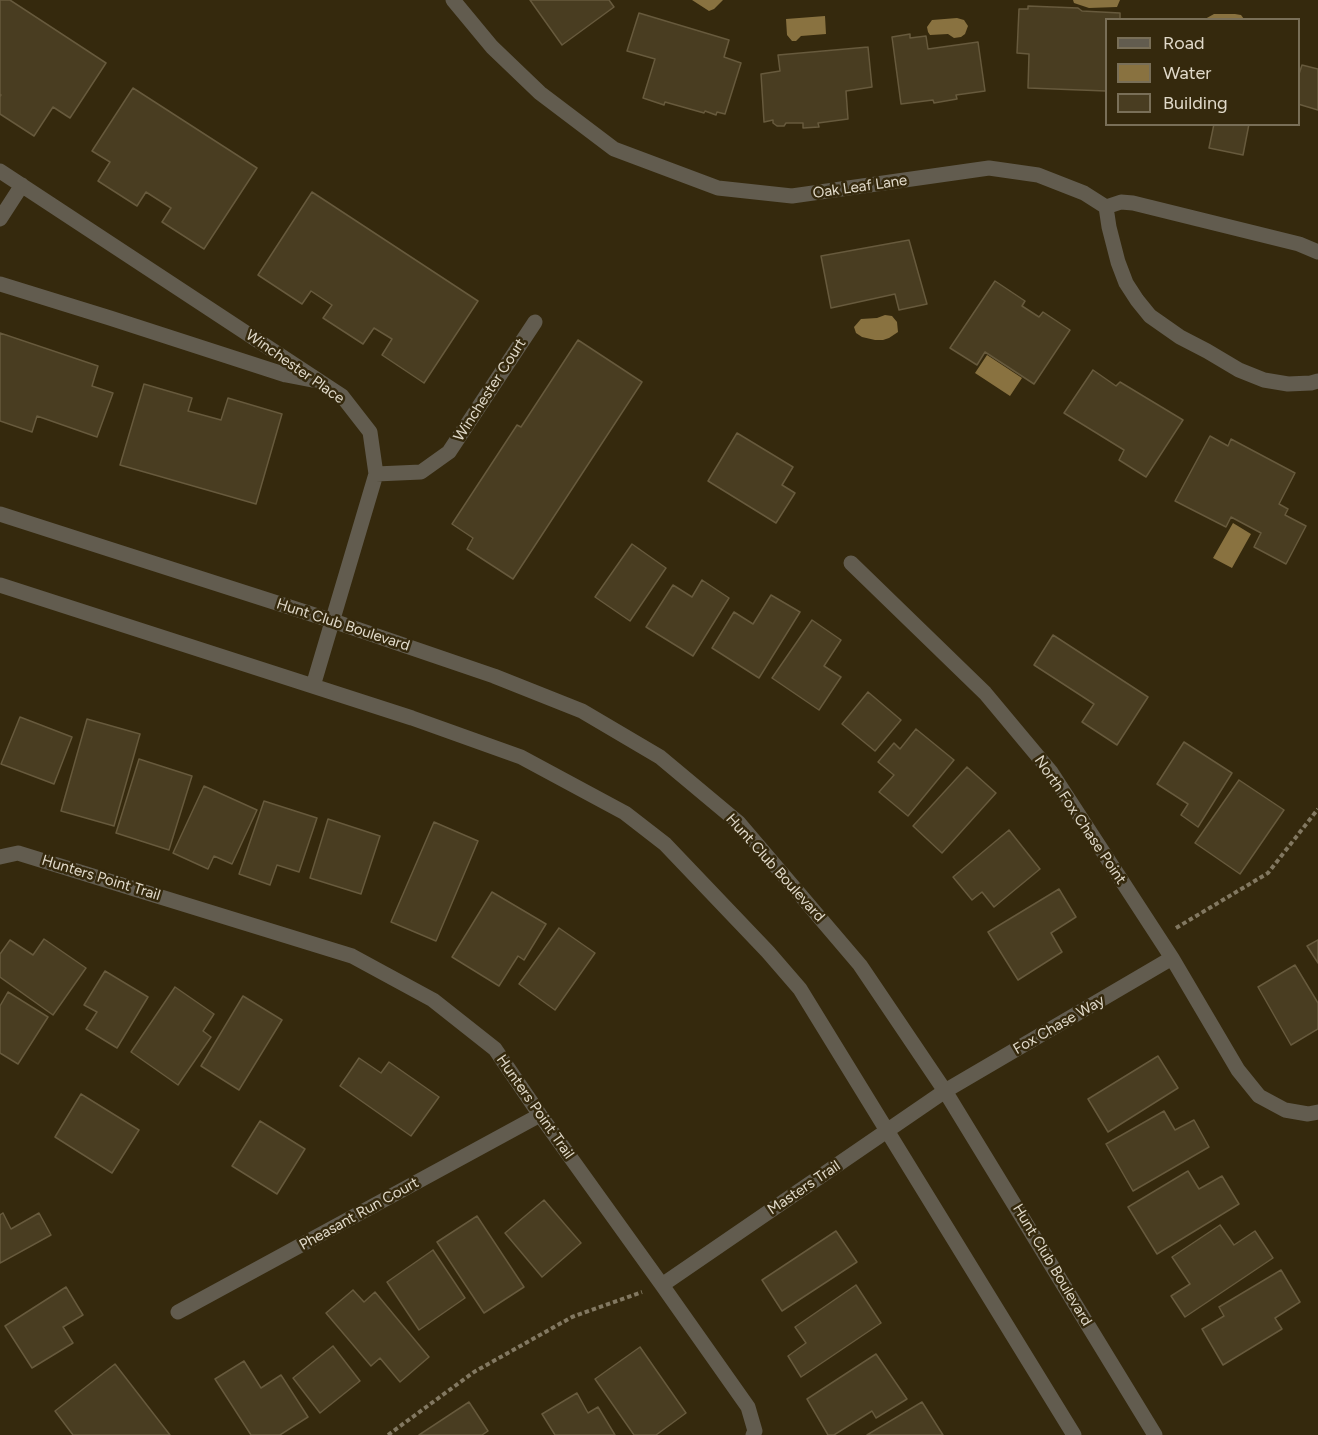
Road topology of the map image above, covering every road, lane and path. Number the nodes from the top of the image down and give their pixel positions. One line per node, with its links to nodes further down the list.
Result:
1 (453, 0): 4 (street, Oak Leaf Lane)
2 (0, 171): 3 (street, Winchester Place)
3 (22, 185): 5 (street); 9 (street, Winchester Place)
4 (1106, 207): 6 (street); 10 (street)
5 (0, 219)
6 (1318, 252)
7 (0, 284): 9 (street)
8 (535, 322): 11 (street, Winchester Court)
9 (318, 381): 11 (street, Winchester Place)
10 (1318, 381)
11 (376, 474): 15 (street, Winchester Place)
12 (0, 514): 15 (street, Hunt Club Boulevard)
13 (851, 563): 19 (street, North Fox Chase Point)
14 (0, 585): 16 (street)
15 (333, 621): 16 (street, Winchester Place); 21 (street, Hunt Club Boulevard)
16 (313, 686): 24 (street)
17 (1318, 809): 19 (path)
18 (0, 857): 23 (street, Hunters Point Trail)
19 (1159, 939): 20 (street, North Fox Chase Point)
20 (1172, 958): 21 (street, Fox Chase Way); 22 (street, North Fox Chase Point)
21 (945, 1091): 24 (street, Masters Trail); 30 (street, Hunt Club Boulevard)
22 (1318, 1112)
23 (540, 1115): 25 (street, Hunters Point Trail); 26 (street, Pheasant Run Court)
24 (887, 1131): 25 (street, Masters Trail); 29 (street)
25 (662, 1285): 27 (street, Hunters Point Trail); 28 (path)
26 (178, 1312)
27 (754, 1433)
28 (388, 1435)
29 (1074, 1435)
30 (1155, 1435)

